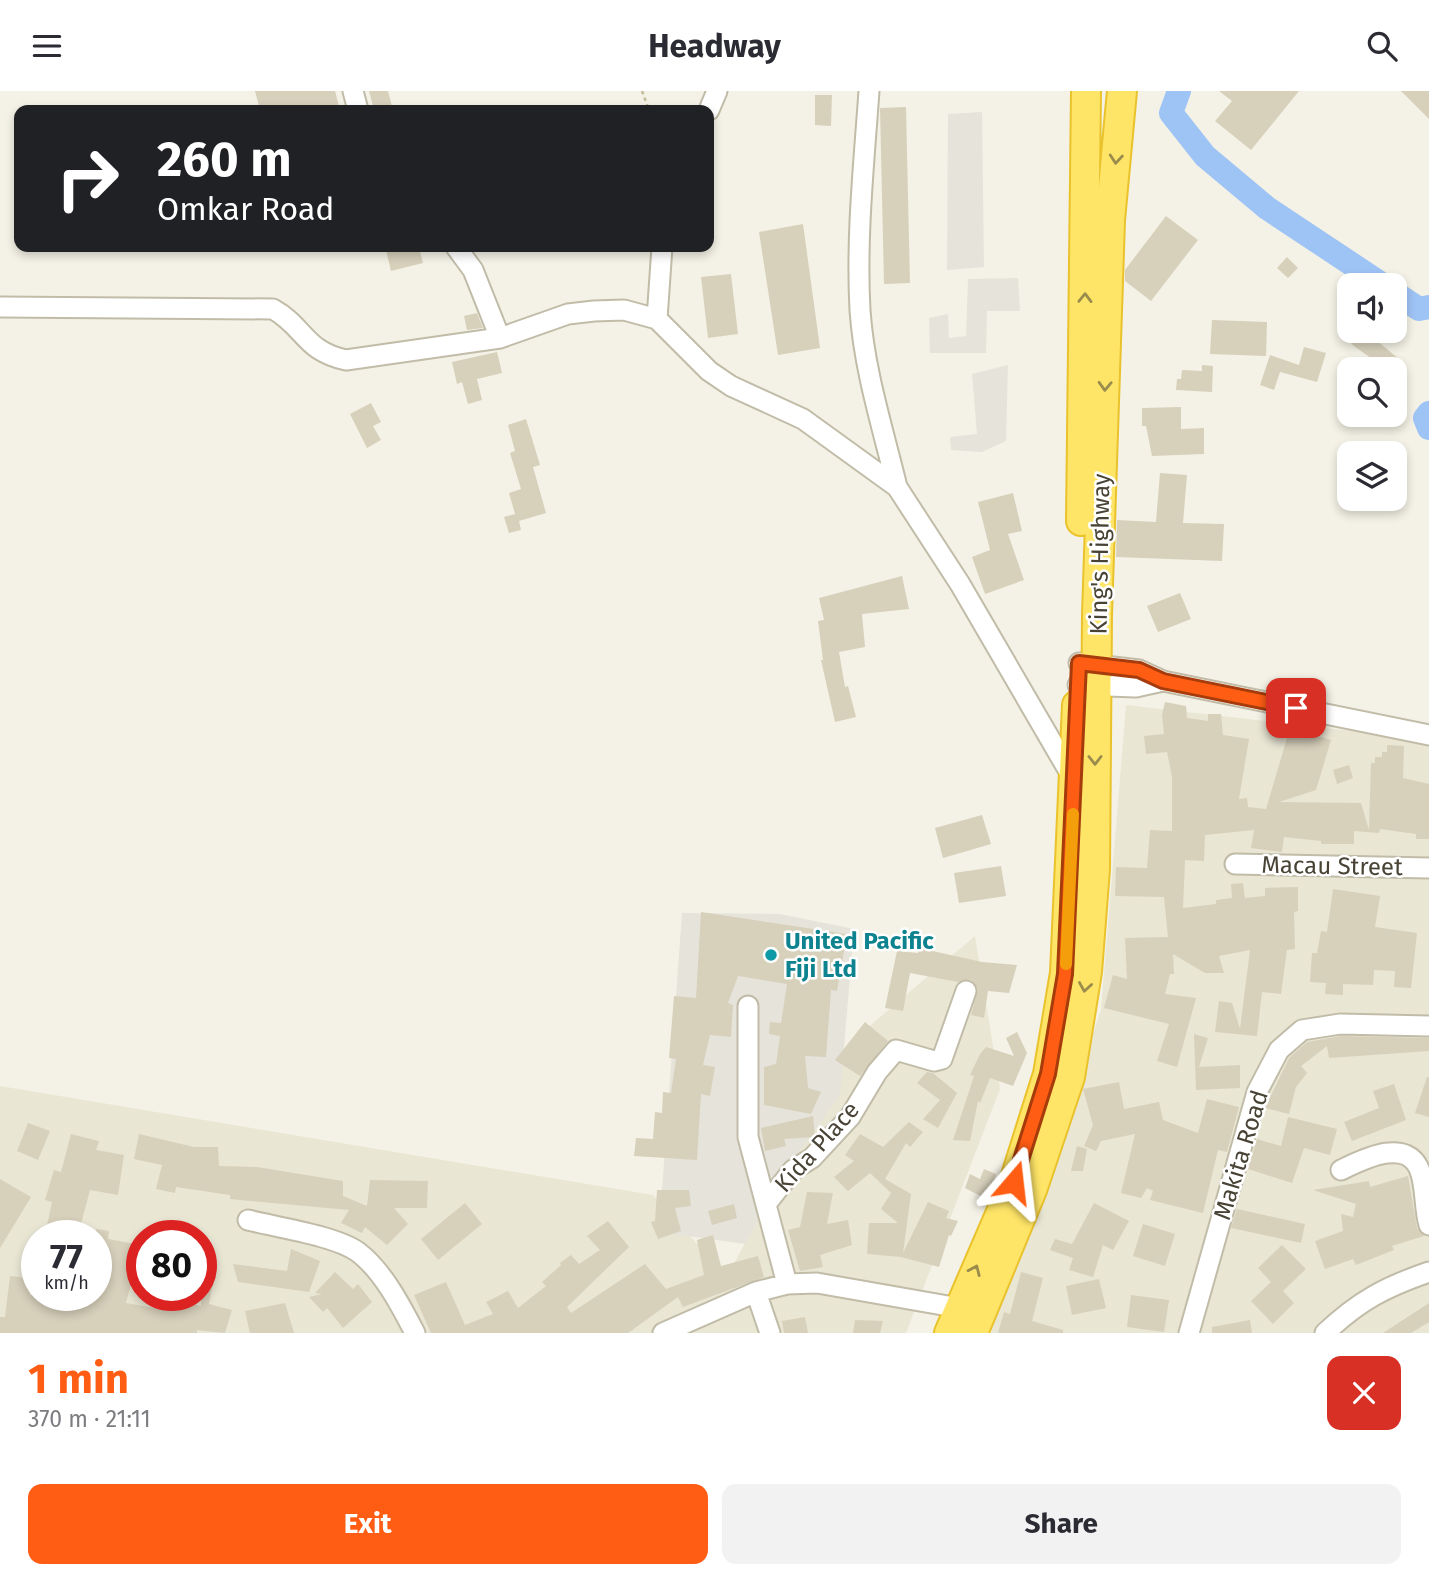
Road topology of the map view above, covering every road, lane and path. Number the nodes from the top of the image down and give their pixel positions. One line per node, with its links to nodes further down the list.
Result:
1 (869, 91): 9 (street)
2 (1086, 91): 10 (highway, King's Highway, one-way to 2)
3 (1122, 91): 10 (highway, King's Highway, one-way to 10)
4 (460, 252): 8 (street)
5 (662, 252): 7 (street)
6 (0, 307): 8 (street)
7 (657, 319): 8 (street); 9 (street)
8 (500, 338)
9 (897, 487): 12 (street)
10 (1088, 675): 11 (street); 12 (highway, King's Highway); 25 (highway, King's Highway, one-way to 25)
11 (1429, 735)
12 (1074, 781): 25 (highway, King's Highway, one-way to 12)
13 (1235, 864): 14 (street, Macau Street)
14 (1429, 868)
15 (966, 991): 19 (street, Kida Place)
16 (748, 1006): 19 (street)
17 (1429, 1026): 30 (street, Makita Road)
18 (1341, 1170): 21 (street)
19 (766, 1204): 23 (street)
20 (248, 1220): 26 (street)
21 (1429, 1225)
22 (1429, 1272): 31 (street)
23 (787, 1284): 24 (street); 25 (street)
24 (755, 1292): 27 (street); 28 (street)
25 (971, 1317): 29 (highway, King's Highway)
26 (415, 1333)
27 (663, 1333)
28 (770, 1333)
29 (949, 1333)
30 (1189, 1333)
31 (1325, 1333)

